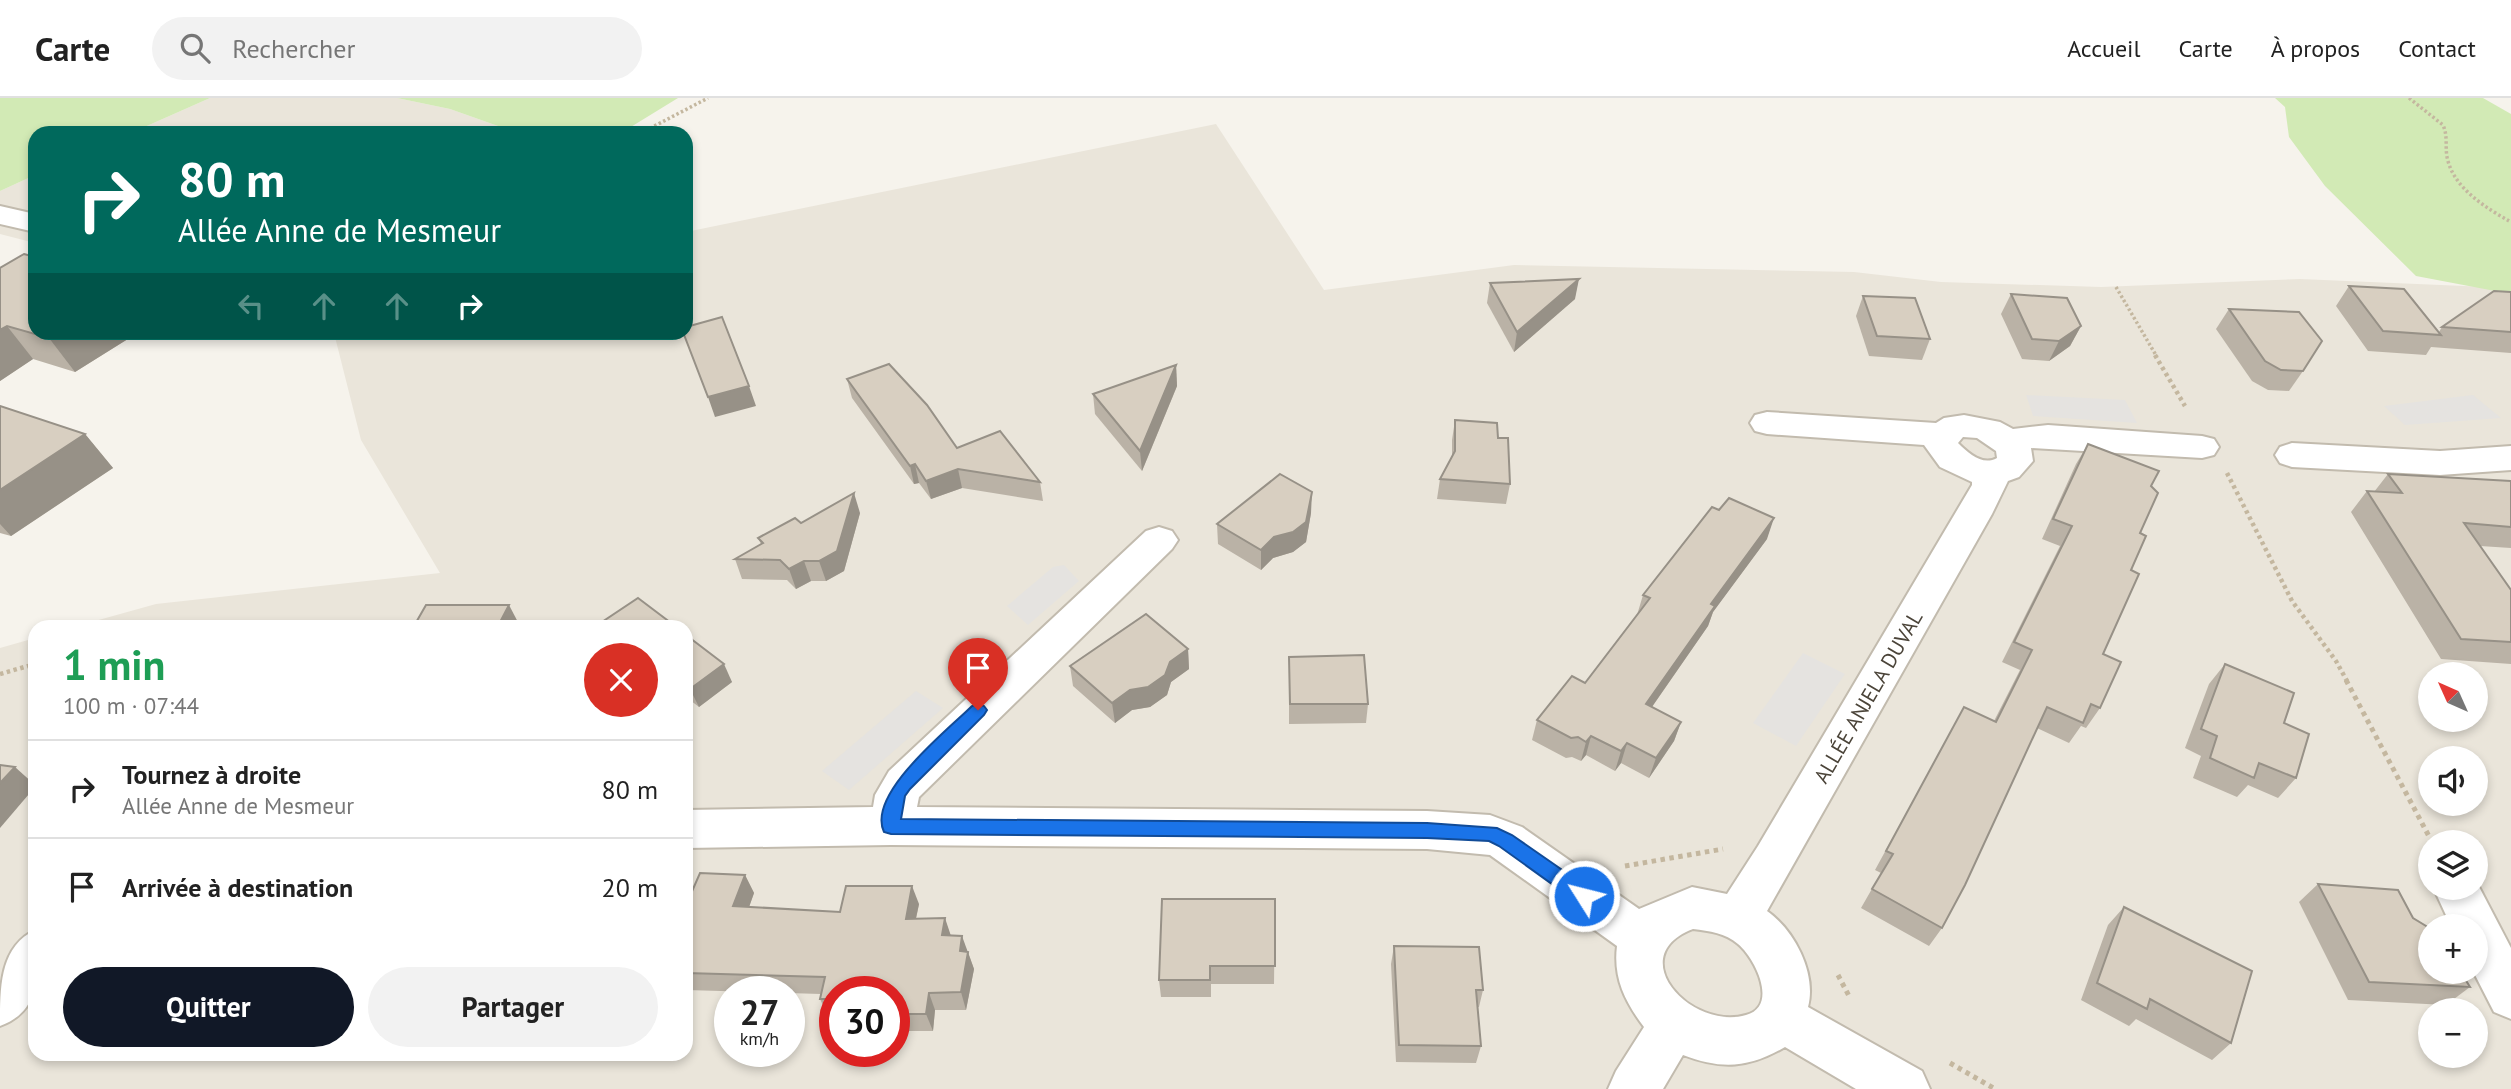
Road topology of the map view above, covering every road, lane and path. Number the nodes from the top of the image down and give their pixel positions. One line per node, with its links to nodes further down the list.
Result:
1 (708, 98): 3 (path)
2 (2412, 99): 6 (path)
3 (654, 126)
4 (0, 215): 5 (street)
5 (28, 221)
6 (2511, 222)
7 (2116, 288): 9 (path)
8 (1767, 423): 11 (street)
9 (2205, 447): 11 (street); 18 (path)
10 (2292, 455): 12 (street)
11 (1999, 458): 19 (street, ALLÉE ANJELA DUVAL)
12 (2511, 458)
13 (1159, 540): 16 (street)
14 (28, 666): 15 (path)
15 (0, 674)
16 (891, 826): 17 (street); 20 (street)
17 (693, 829)
18 (2426, 830)
19 (1737, 918): 20 (street); 25 (street)
20 (1643, 938): 26 (street)
21 (2488, 951): 23 (street)
22 (28, 962): 24 (street)
23 (2511, 996)
24 (0, 1003)
25 (1780, 1017): 26 (street); 28 (street)
26 (1673, 1025): 27 (street)
27 (1634, 1089)
28 (1904, 1089)

